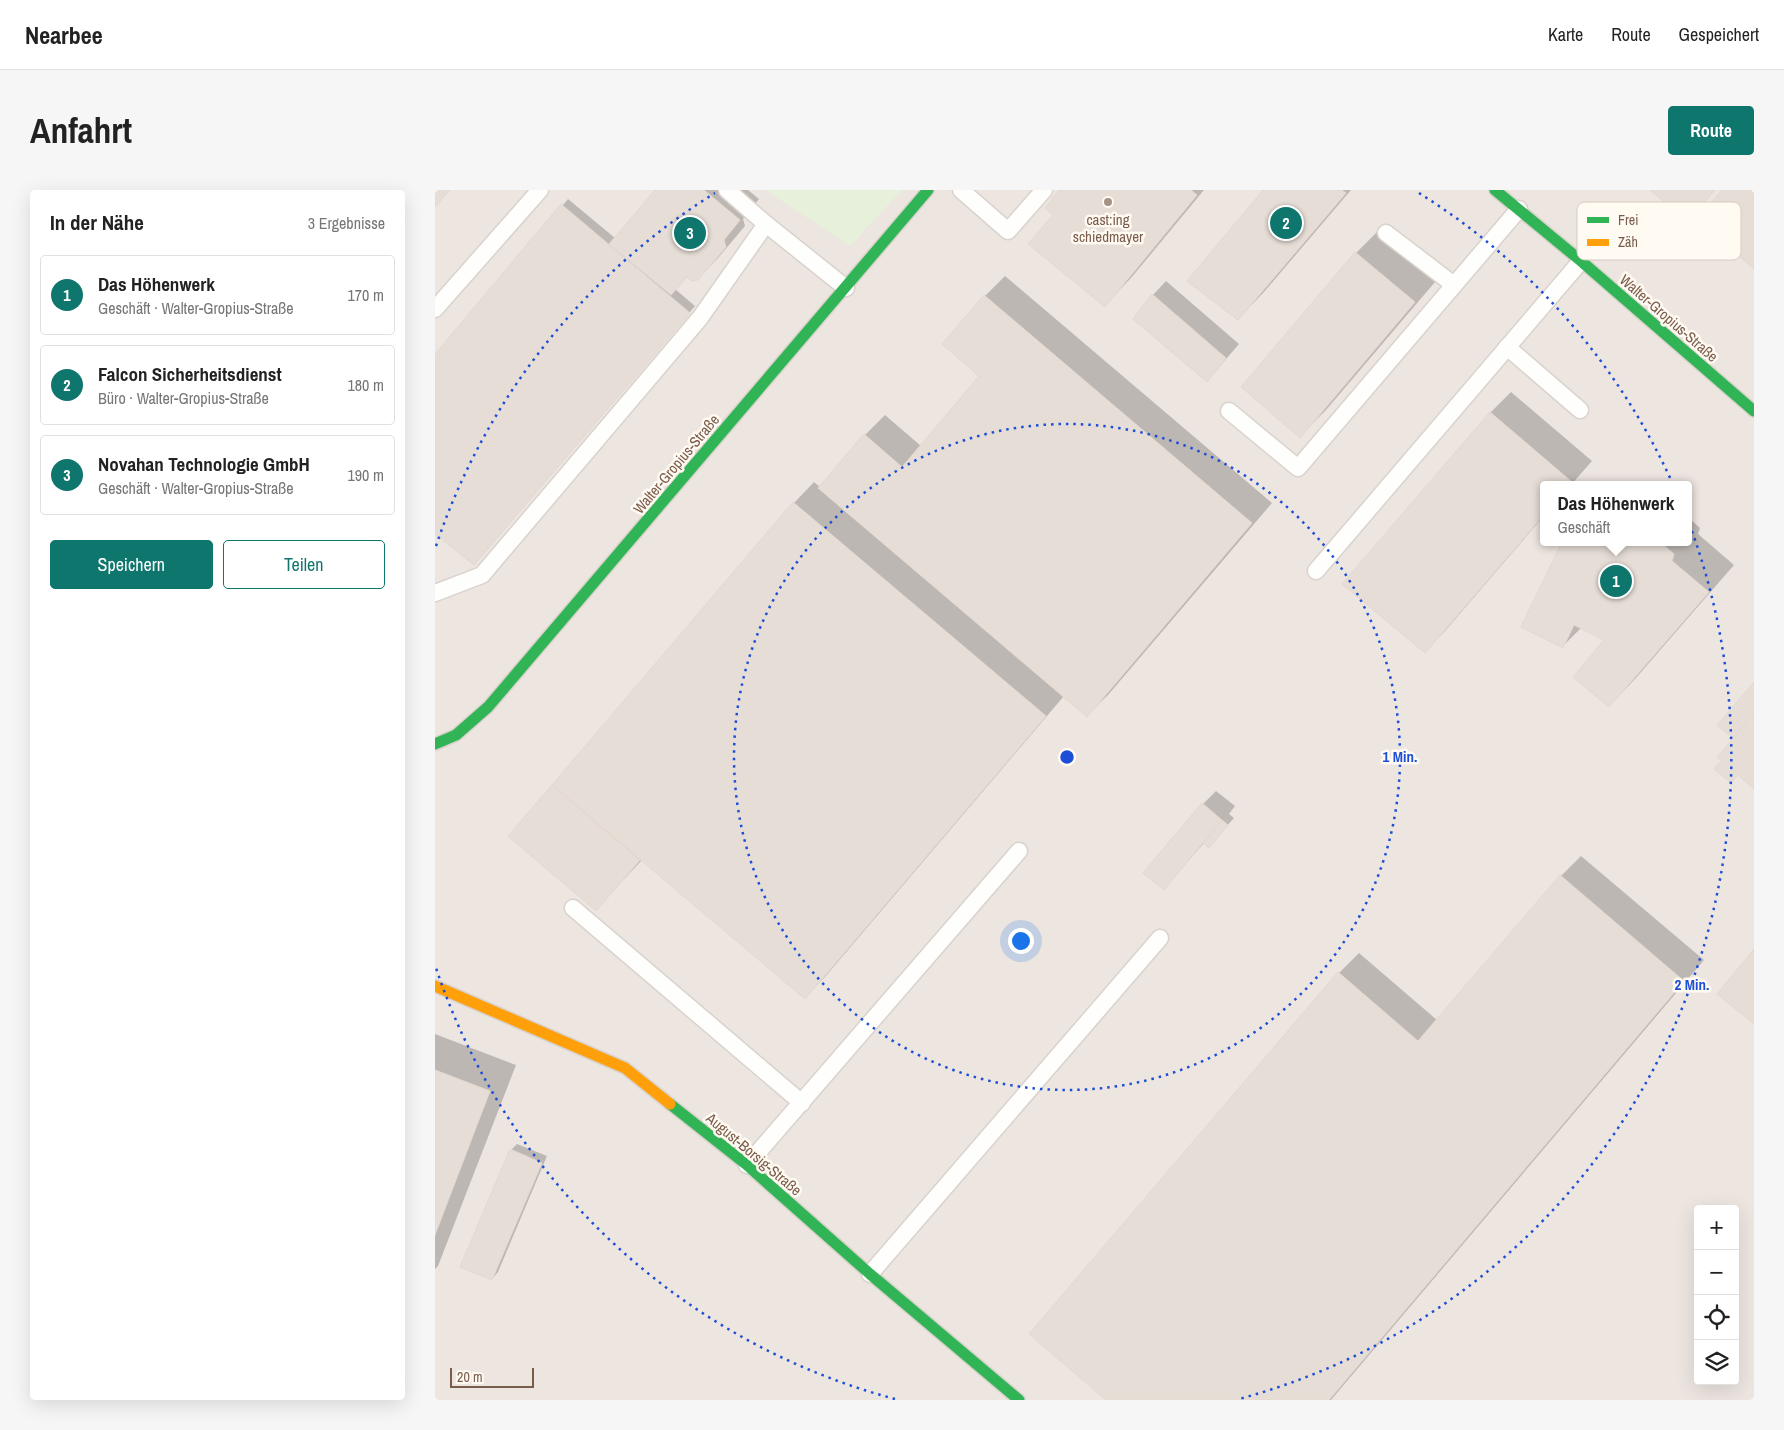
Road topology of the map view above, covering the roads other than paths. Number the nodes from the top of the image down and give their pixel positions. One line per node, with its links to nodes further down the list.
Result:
1 (540, 190): 14 (lane)
2 (727, 190): 8 (lane)
3 (928, 190): 13 (street, Walter-Gropius-Straße)
4 (961, 190): 5 (lane)
5 (1044, 190)
6 (1495, 190): 7 (street, Walter-Gropius-Straße)
7 (1519, 209): 10 (street, Walter-Gropius-Straße); 12 (lane)
8 (766, 224): 13 (lane); 20 (lane)
9 (1386, 233): 12 (lane)
10 (1577, 258)
11 (1581, 261): 15 (lane); 18 (street, Walter-Gropius-Straße)
12 (1454, 285): 17 (lane)
13 (846, 288): 21 (street, Walter-Gropius-Straße)
14 (435, 309)
15 (1507, 347): 16 (lane); 19 (lane)
16 (1580, 410)
17 (1229, 411)
18 (1754, 411)
19 (1316, 572)
20 (435, 593)
21 (435, 744)
22 (1019, 851): 26 (lane)
23 (573, 908): 26 (lane)
24 (1160, 938): 28 (lane)
25 (435, 986): 27 (street, August-Borsig-Straße)
26 (802, 1103): 27 (lane)
27 (747, 1165): 28 (street, August-Borsig-Straße)
28 (870, 1274): 29 (street, August-Borsig-Straße)
29 (1019, 1400)

